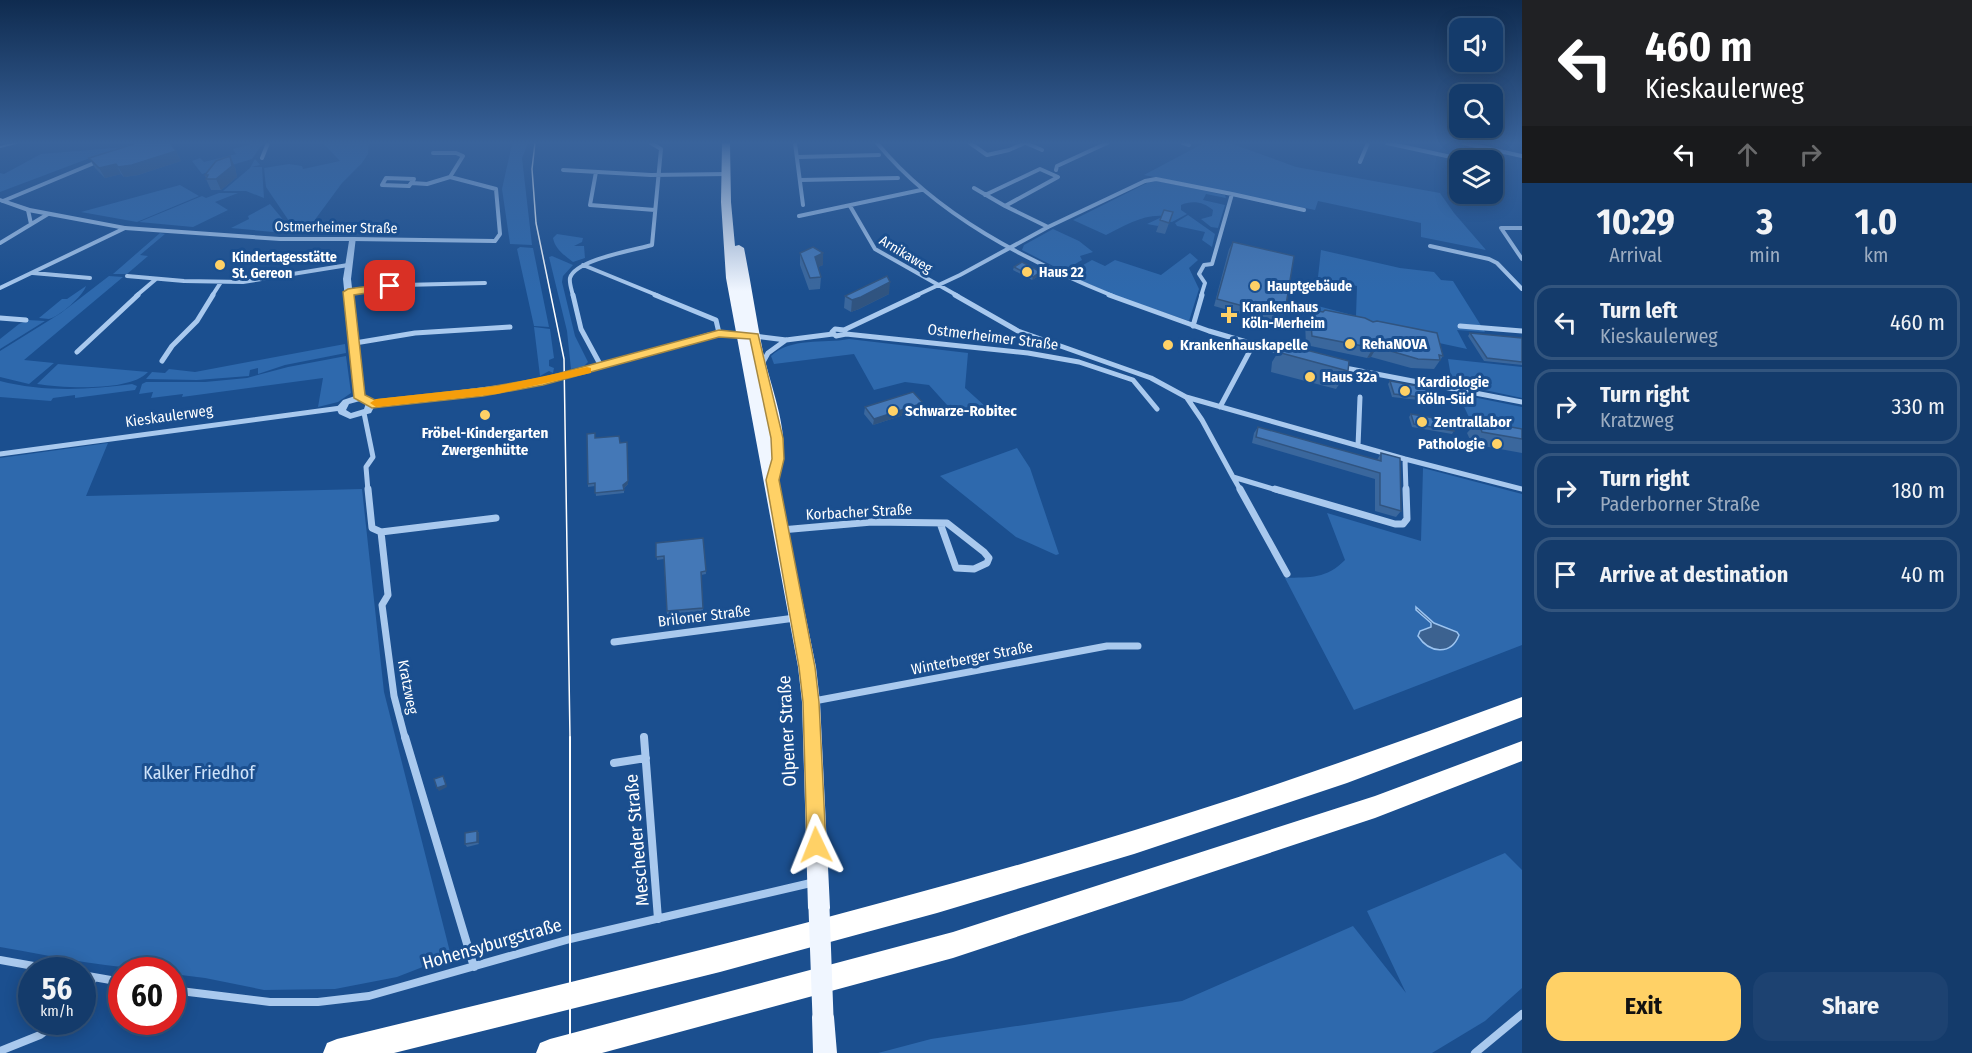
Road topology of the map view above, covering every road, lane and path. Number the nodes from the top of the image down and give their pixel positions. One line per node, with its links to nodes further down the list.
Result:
1 (22, 192): 16 (street)
2 (497, 192): 29 (street, Ostmerheimer Straße)
3 (592, 192): 21 (street)
4 (657, 192): 21 (street)
5 (728, 192): 54 (main road, Olpener Straße)
6 (801, 192): 17 (street)
7 (912, 192): 18 (street)
8 (924, 192): 32 (street)
9 (981, 192): 15 (street)
10 (991, 192): 15 (street)
11 (1033, 192): 19 (street)
12 (1124, 192): 26 (street)
13 (1222, 192): 14 (street)
14 (1232, 194): 22 (street); 50 (street)
15 (985, 195): 19 (street)
16 (1, 201): 20 (street, Ostmerheimer Straße)
17 (803, 205)
18 (850, 206): 24 (street); 42 (street, Arnikaweg)
19 (1005, 207): 26 (street)
20 (28, 210): 23 (street, Ostmerheimer Straße); 25 (street)
21 (655, 210): 34 (street)
22 (1304, 210)
23 (48, 214): 25 (street); 27 (street, Ostmerheimer Straße)
24 (799, 216)
25 (32, 224): 30 (street)
26 (1048, 227): 32 (street)
27 (125, 228): 29 (street, Ostmerheimer Straße); 36 (street)
28 (1522, 228): 33 (street)
29 (353, 239): 35 (street)
30 (0, 243)
31 (1430, 246): 44 (street)
32 (1011, 248): 42 (street); 50 (street)
33 (1522, 259)
34 (583, 264): 53 (street); 63 (street)
35 (348, 265): 40 (street); 45 (street)
36 (32, 273): 38 (street); 43 (street)
37 (127, 276): 39 (street)
38 (90, 278)
39 (156, 279): 40 (street); 58 (street)
40 (221, 282): 60 (street)
41 (485, 283): 45 (street)
42 (938, 285): 52 (street); 64 (street, Ostmerheimer Straße)
43 (0, 288)
44 (1522, 289)
45 (348, 292): 56 (street)
46 (0, 318): 47 (street)
47 (26, 320)
48 (1460, 326): 51 (street)
49 (510, 327): 56 (street)
50 (1193, 327): 57 (street)
51 (1522, 331)
52 (845, 332): 55 (street, Ostmerheimer Straße); 71 (street, Ostmerheimer Straße)
53 (719, 333): 54 (street); 63 (street)
54 (749, 335): 55 (street); 61 (main road, Olpener Straße); 77 (main road, Olpener Straße)
55 (786, 340): 61 (street)
56 (355, 343): 66 (street)
57 (1253, 345): 59 (street); 69 (street)
58 (77, 352)
59 (1291, 355)
60 (162, 362)
61 (762, 365): 77 (main road, Olpener Straße)
62 (1330, 365): 67 (street)
63 (601, 366): 68 (street)
64 (1186, 397): 69 (street, Ostmerheimer Straße); 76 (street, Ostmerheimer Straße)
65 (1360, 397): 73 (street)
66 (360, 398): 68 (street); 70 (street, Kieskaulerweg)
67 (1522, 402)
68 (372, 404): 72 (street)
69 (1220, 407): 73 (street, Ostmerheimer Straße)
70 (341, 408): 72 (street, Kieskaulerweg); 74 (street, Kieskaulerweg)
71 (1158, 409)
72 (364, 414): 82 (street, Kratzweg)
73 (1358, 446): 75 (street, Ostmerheimer Straße)
74 (0, 454)
75 (1405, 459): 76 (street); 78 (street, Ostmerheimer Straße)
76 (1233, 477): 83 (street, Ostmerheimer Straße)
77 (772, 480): 81 (main road, Olpener Straße)
78 (1522, 489)
79 (496, 518): 82 (street)
80 (940, 523): 80 (street, Korbacher Straße); 81 (street, Korbacher Straße)
81 (780, 530): 84 (main road, Olpener Straße)
82 (381, 532): 97 (street, Kratzweg)
83 (1287, 574)
84 (798, 618): 85 (street, Briloner Straße); 87 (main road, Olpener Straße)
85 (614, 642)
86 (1138, 646): 87 (street, Winterberger Straße)
87 (811, 702): 93 (main road, Olpener Straße)
88 (1522, 708): 102 (highway)
89 (644, 736): 91 (street, Mescheder Straße)
90 (1522, 751): 103 (highway)
91 (646, 758): 92 (street, Mescheder Straße); 94 (street, Mescheder Straße)
92 (614, 763)
93 (818, 882): 94 (street, Hohensyburgstraße); 104 (main road, Olpener Straße, bridge)
94 (658, 919): 97 (street, Hohensyburgstraße)
95 (0, 960): 96 (street)
96 (18, 963)
97 (474, 967): 98 (street, Hohensyburgstraße)
98 (186, 992)
99 (1522, 1014): 105 (street)
100 (40, 1035): 101 (street)
101 (0, 1051)
102 (337, 1053)
103 (550, 1053)
104 (825, 1053)
105 (1475, 1053)

